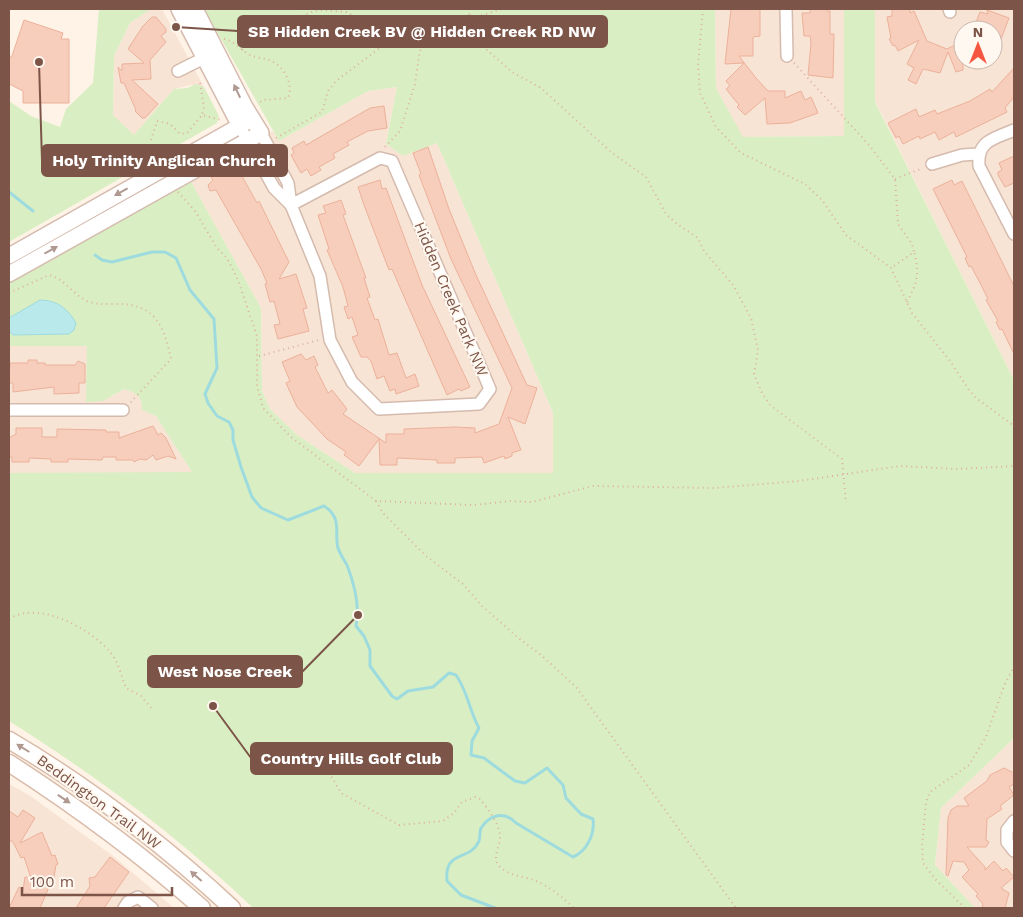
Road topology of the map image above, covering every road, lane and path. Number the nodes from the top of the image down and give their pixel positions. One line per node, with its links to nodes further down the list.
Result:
1 (179, 9): 12 (street)
2 (195, 9): 12 (street)
3 (468, 9): 7 (path)
4 (502, 9): 7 (path)
5 (703, 9): 34 (path)
6 (786, 9): 14 (street)
7 (470, 20): 8 (path); 11 (path)
8 (433, 29): 9 (path); 11 (path)
9 (430, 30): 10 (path); 25 (path)
10 (410, 32): 13 (path); 22 (path)
11 (482, 45): 44 (path)
12 (215, 49): 13 (path); 15 (street); 20 (street)
13 (242, 50): 17 (path)
14 (787, 56): 28 (path)
15 (178, 72)
16 (200, 83): 18 (path)
17 (257, 104)
18 (202, 115): 19 (path); 23 (path)
19 (221, 120)
20 (246, 123): 22 (street); 24 (street); 33 (street, one-way to 33)
21 (1014, 130): 26 (street)
22 (268, 136): 24 (street); 30 (street)
23 (151, 140)
24 (247, 140): 30 (street); 35 (street, one-way to 24)
25 (385, 147)
26 (978, 154): 27 (street); 31 (street)
27 (932, 164): 28 (path)
28 (895, 179): 32 (path)
29 (176, 190): 39 (path)
30 (291, 205): 30 (street, Hidden Creek Park NW)
31 (1014, 234)
32 (914, 252): 34 (path); 37 (path)
33 (9, 256)
34 (891, 268): 37 (path)
35 (9, 274)
36 (9, 293): 41 (path)
37 (907, 303): 42 (path)
38 (321, 339): 39 (path)
39 (258, 356): 45 (path)
40 (9, 410): 41 (street)
41 (123, 410)
42 (1014, 426)
43 (1014, 466): 44 (path)
44 (844, 473): 45 (path); 46 (path)
45 (376, 501): 62 (path)
46 (846, 503)
47 (1014, 579): 48 (path)
48 (1014, 589)
49 (9, 619): 51 (path)
50 (1014, 666): 63 (path)
51 (152, 709)
52 (9, 740): 60 (main road, Beddington Trail NW, one-way to 52)
53 (319, 755): 61 (path)
54 (9, 763): 59 (main road, Beddington Trail NW, one-way to 59)
55 (1014, 821): 56 (street)
56 (1014, 851)
57 (124, 908): 58 (street)
58 (152, 908)
59 (202, 908)
60 (232, 908)
61 (574, 908)
62 (736, 908)
63 (965, 908)

